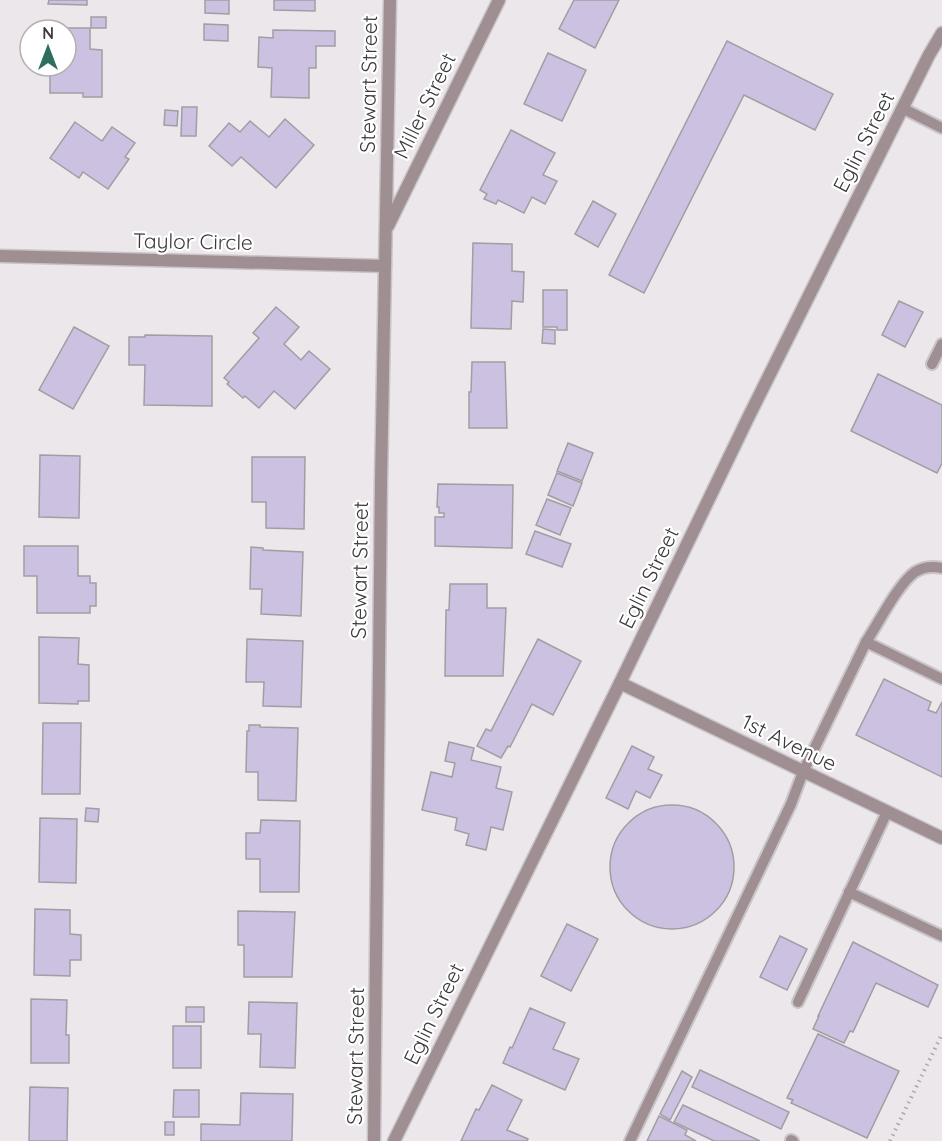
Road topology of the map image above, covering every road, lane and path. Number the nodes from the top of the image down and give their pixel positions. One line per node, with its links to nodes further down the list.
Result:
1 (390, 0): 6 (street, Stewart Street)
2 (499, 0): 6 (street, Miller Street)
3 (942, 33): 4 (street, Eglin Street)
4 (902, 108): 5 (lane); 14 (street, Eglin Street)
5 (942, 128)
6 (386, 230): 8 (street, Stewart Street)
7 (0, 256): 8 (street, Taylor Circle)
8 (385, 266): 22 (street, Stewart Street)
9 (942, 344): 10 (lane)
10 (932, 364)
11 (942, 568): 12 (lane)
12 (866, 642): 13 (lane); 15 (lane)
13 (942, 680)
14 (620, 683): 15 (street, 1st Avenue); 23 (street, Eglin Street)
15 (803, 772): 16 (street, 1st Avenue); 24 (lane)
16 (887, 812): 17 (street, 1st Avenue); 18 (lane)
17 (942, 838)
18 (849, 892): 19 (lane); 20 (lane)
19 (942, 936)
20 (798, 1002)
21 (942, 1034): 25 (path)
22 (374, 1141)
23 (394, 1141)
24 (630, 1141)
25 (890, 1141)

